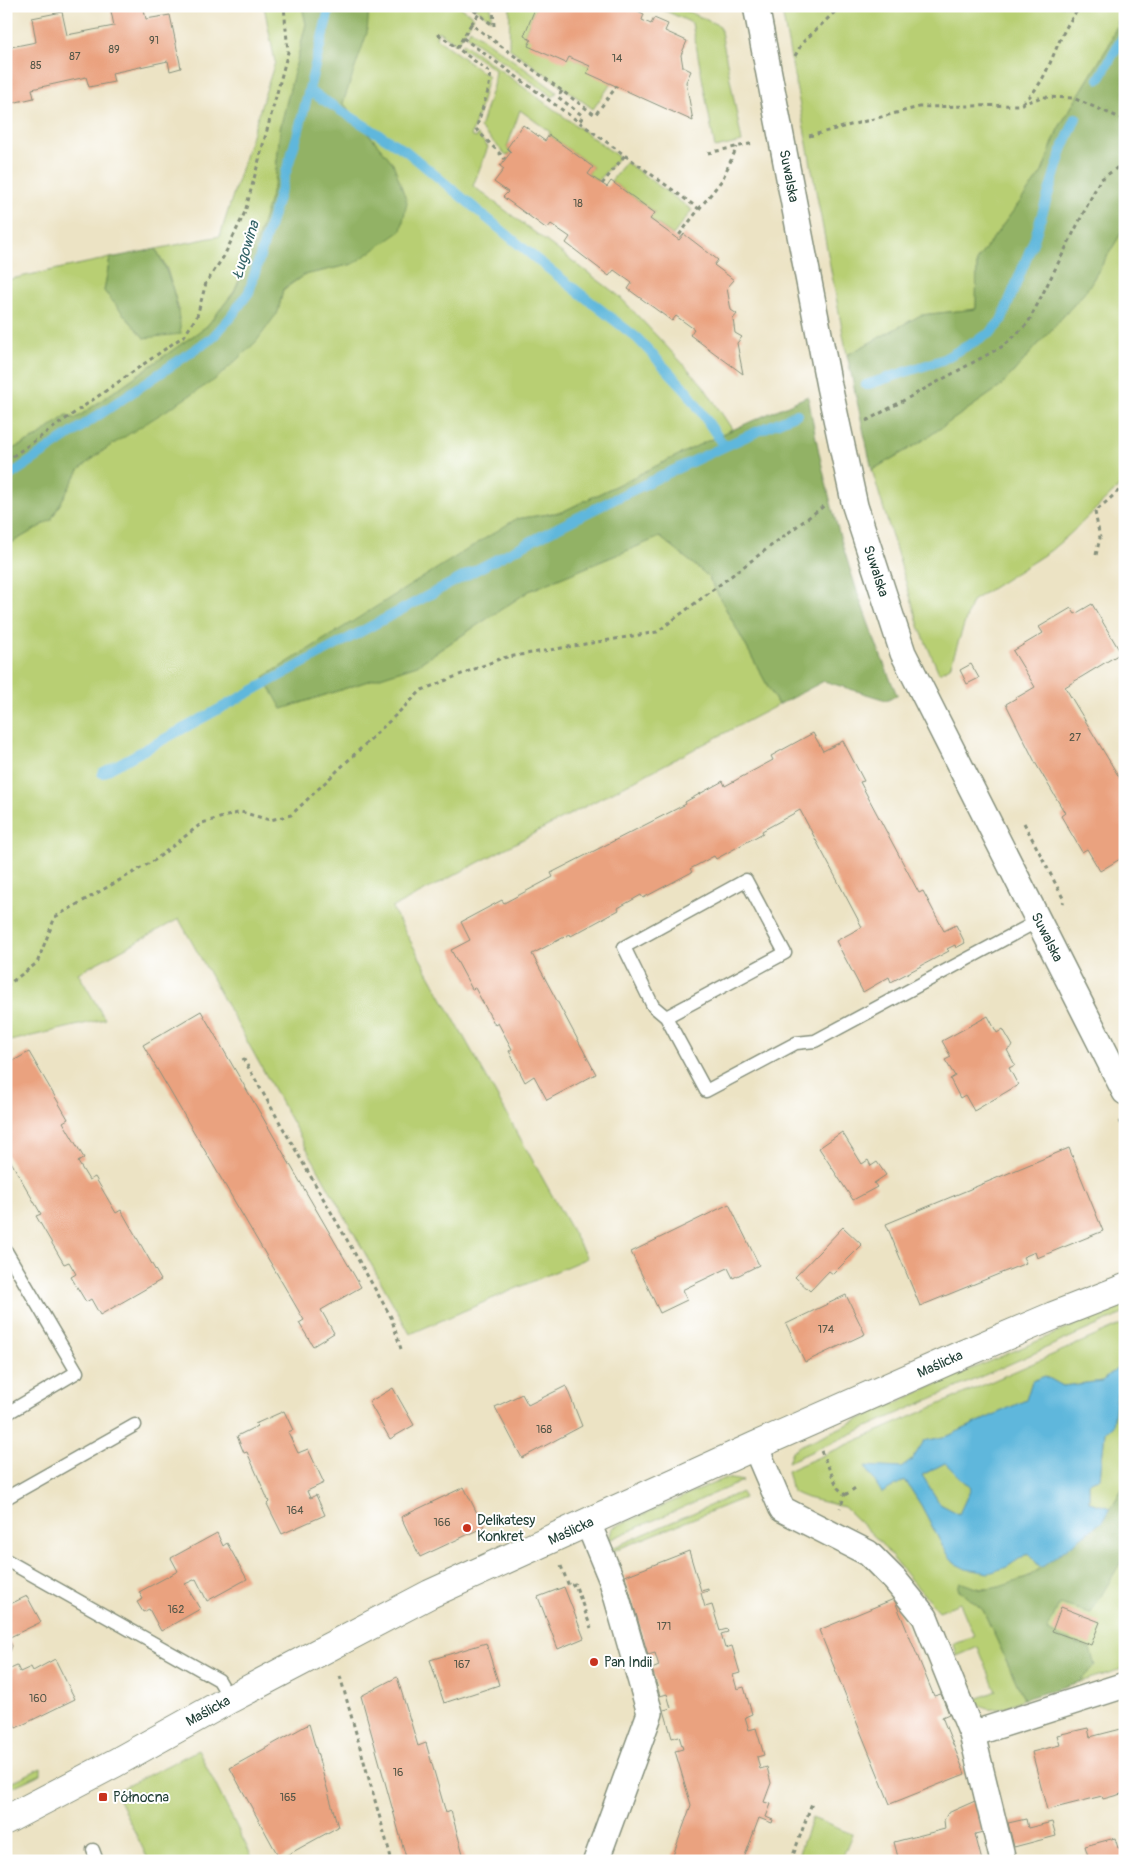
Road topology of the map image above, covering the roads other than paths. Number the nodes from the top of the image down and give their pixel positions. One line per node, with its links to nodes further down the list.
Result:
1 (756, 6): 2 (street, Suwalska)
2 (1038, 921): 3 (lane); 4 (street, Suwalska)
3 (666, 1017): 3 (lane)
4 (1125, 1092)
5 (6, 1251): 7 (lane)
6 (1125, 1288): 9 (street, Maślicka)
7 (6, 1414)
8 (135, 1425): 10 (lane)
9 (755, 1446): 11 (street, Maślicka); 15 (street)
10 (6, 1498)
11 (588, 1522): 14 (street, Maślicka); 17 (street)
12 (6, 1560): 14 (lane)
13 (1125, 1685): 15 (street)
14 (230, 1699): 16 (street, Maślicka)
15 (972, 1734): 18 (street)
16 (6, 1820)
17 (596, 1861)
18 (1004, 1861)

